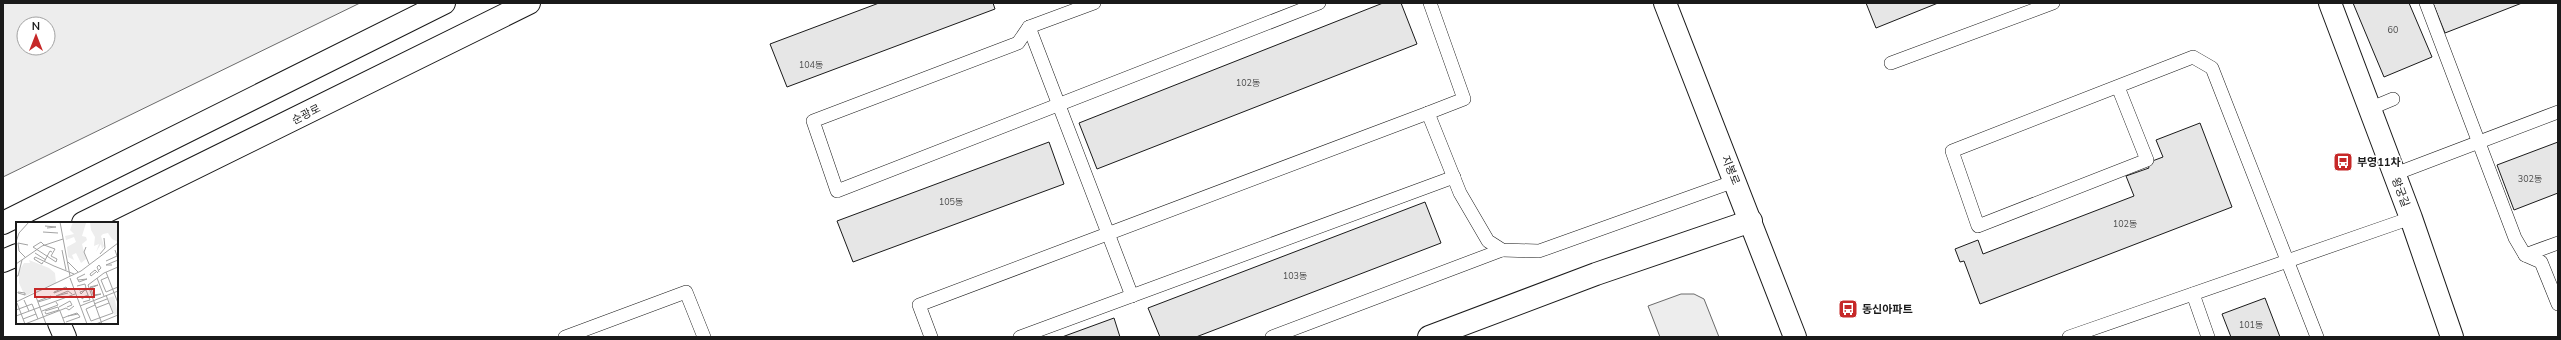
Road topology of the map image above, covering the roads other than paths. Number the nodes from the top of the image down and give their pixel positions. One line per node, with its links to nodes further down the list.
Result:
1 (444, 3): 23 (main road)
2 (529, 3): 25 (main road, 순광로)
3 (1094, 3): 10 (lane)
4 (1320, 3): 14 (lane)
5 (1430, 3): 17 (lane)
6 (1665, 3): 21 (main road, 지봉로)
7 (2053, 3): 11 (lane)
8 (2330, 3): 15 (main road, 왕궁길)
9 (2426, 3): 18 (lane)
10 (1029, 27): 14 (lane); 14 (lane)
11 (1891, 63)
12 (2118, 87): 12 (lane); 31 (lane)
13 (2393, 99): 15 (lane)
14 (1059, 104): 26 (lane)
15 (2369, 109): 19 (main road, 왕궁길)
16 (2558, 112): 18 (lane)
17 (1428, 113): 20 (lane); 26 (lane)
18 (2480, 142): 19 (lane); 29 (lane)
19 (2394, 174): 22 (main road, 왕궁길)
20 (1454, 177): 28 (lane); 34 (lane)
21 (1735, 181): 24 (main road, 지봉로); 28 (lane)
22 (2411, 218): 31 (lane); 48 (main road, 왕궁길)
23 (14, 221)
24 (1751, 221): 43 (main road); 44 (main road, 지봉로)
25 (85, 222)
26 (1108, 234): 34 (lane); 40 (lane)
27 (2558, 243): 29 (lane)
28 (1502, 250): 42 (lane)
29 (2525, 255): 35 (lane)
30 (16, 256): 32 (main road)
31 (2289, 261): 33 (lane); 47 (lane)
32 (3, 262)
33 (2193, 294): 45 (lane); 46 (lane)
34 (1132, 296): 41 (lane)
35 (2558, 304)
36 (60, 324): 37 (main road)
37 (65, 337)
38 (565, 337): 39 (lane)
39 (704, 337)
40 (931, 337)
41 (1020, 337)
42 (1272, 337)
43 (1429, 337)
44 (1795, 337)
45 (2069, 337)
46 (2208, 337)
47 (2317, 337)
48 (2452, 337)

